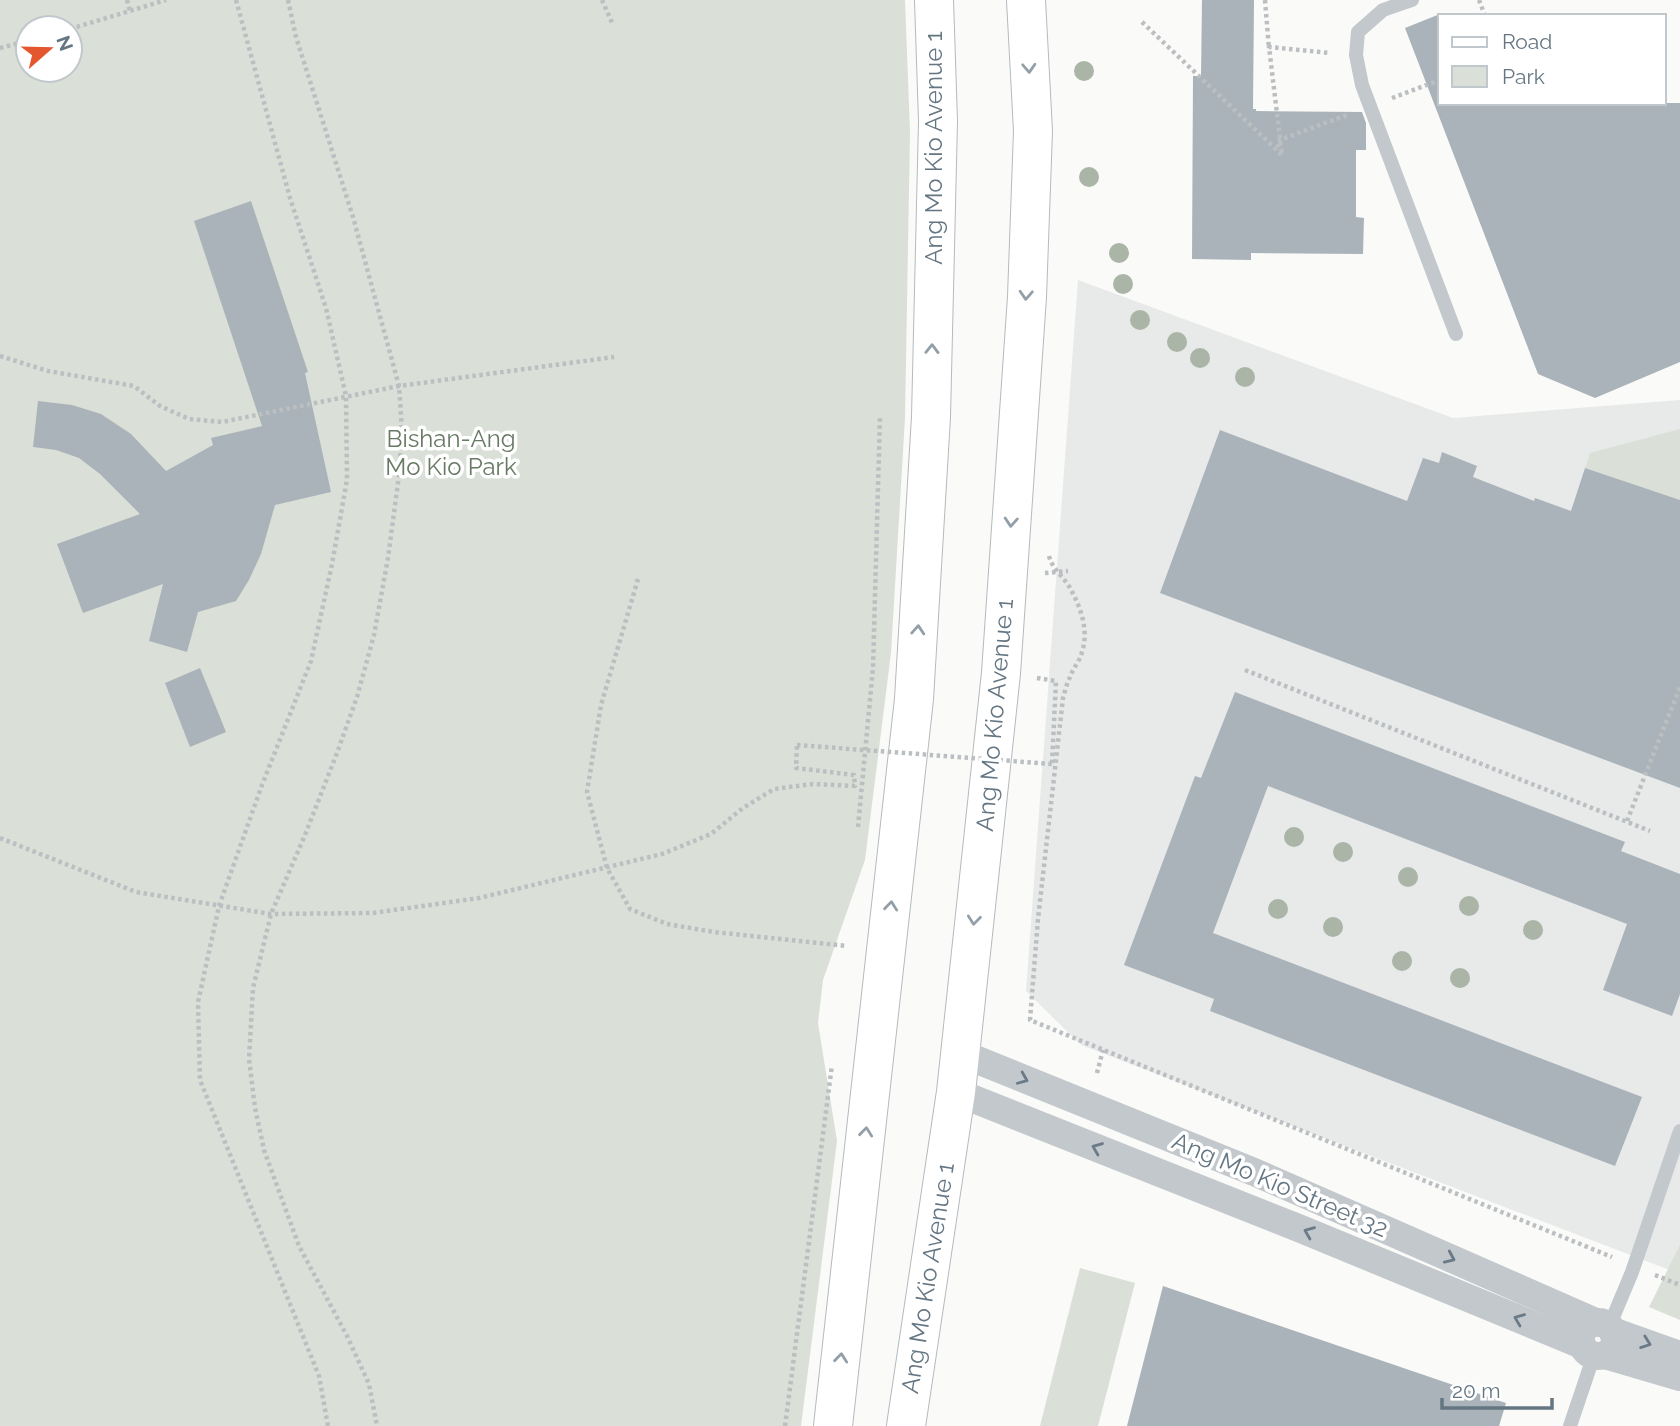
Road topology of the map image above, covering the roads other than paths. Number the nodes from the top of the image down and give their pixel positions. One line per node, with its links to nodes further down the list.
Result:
1 (934, 0): 11 (main road, Ang Mo Kio Avenue 1, one-way to 1)
2 (1026, 0): 5 (main road, Ang Mo Kio Avenue 1, one-way to 5)
3 (1412, 0): 4 (lane)
4 (1456, 334)
5 (960, 1053): 6 (main road, Ang Mo Kio Avenue 1); 8 (street, Ang Mo Kio Street 32, one-way to 8)
6 (956, 1092): 8 (street, Ang Mo Kio Street 32, one-way to 6); 12 (main road, Ang Mo Kio Avenue 1)
7 (1680, 1131): 8 (lane)
8 (1600, 1339): 9 (street, Ang Mo Kio Street 32, one-way to 9); 10 (street, Ang Mo Kio Street 32); 13 (lane)
9 (1680, 1355)
10 (1680, 1377)
11 (833, 1426)
12 (906, 1426)
13 (1570, 1426)

